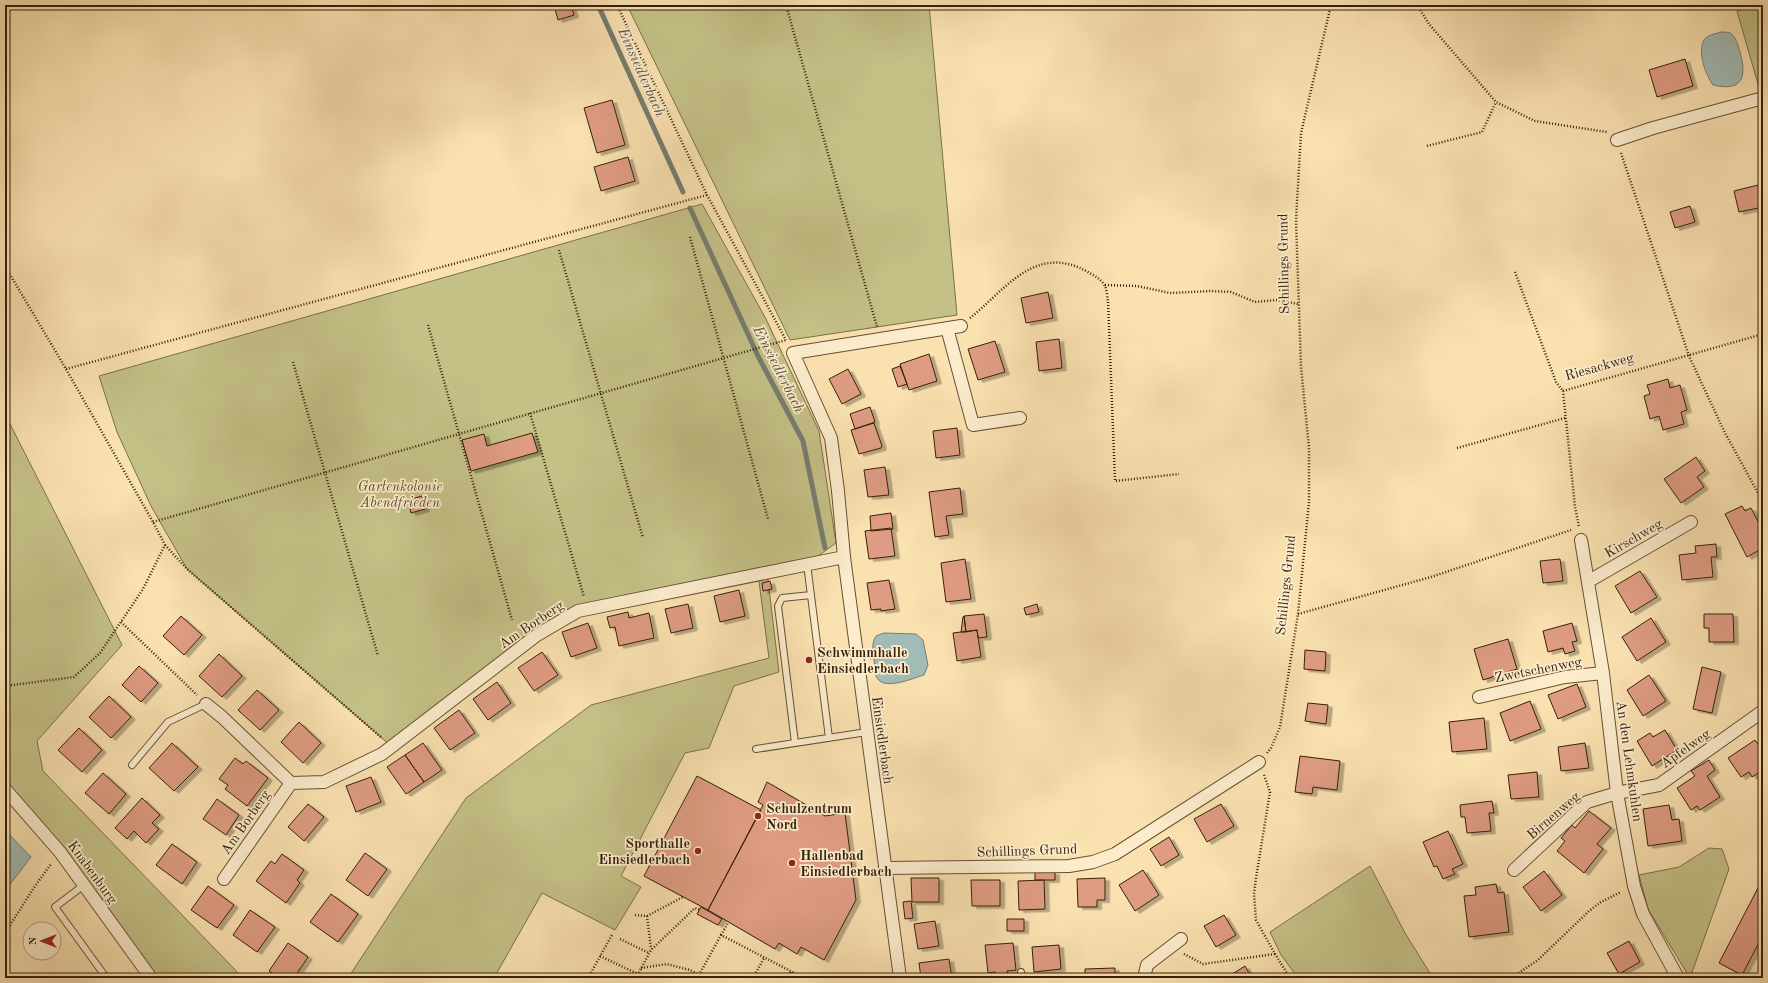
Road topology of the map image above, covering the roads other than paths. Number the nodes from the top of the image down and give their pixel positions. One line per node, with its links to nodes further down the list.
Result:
1 (1763, 98): 2 (street)
2 (1617, 140)
3 (961, 326): 4 (street)
4 (947, 328): 5 (street); 8 (street, Einsiedlerbach)
5 (1020, 418)
6 (1691, 522): 10 (street, Kirschweg)
7 (1582, 540): 10 (street, An den Lehmkuhlen)
8 (844, 557): 9 (street, Am Borberg); 16 (street, Einsiedlerbach)
9 (807, 564): 11 (lane); 22 (street, Am Borberg)
10 (1589, 581): 12 (street, An den Lehmkuhlen)
11 (811, 595): 17 (lane); 18 (lane)
12 (1603, 673): 13 (street, Zwetschenweg); 24 (street, An den Lehmkuhlen)
13 (1479, 697)
14 (206, 704): 21 (lane); 22 (street)
15 (1763, 712): 24 (street, Apfelweg)
16 (867, 732): 17 (lane); 25 (street, Einsiedlerbach)
17 (829, 738): 18 (lane)
18 (795, 743): 19 (lane)
19 (756, 749)
20 (1258, 762): 25 (street, Schillings Grund)
21 (132, 765)
22 (291, 783): 27 (street, Am Borberg)
23 (5, 789): 28 (street, Knabenburg)
24 (1617, 793): 26 (street, Birnenweg); 34 (street, An den Lehmkuhlen)
25 (885, 868): 32 (street, Einsiedlerbach)
26 (1514, 870)
27 (224, 879)
28 (84, 885): 30 (lane); 31 (street, Knabenburg)
29 (1181, 939): 33 (street)
30 (104, 976)
31 (151, 978)
32 (900, 978)
33 (1144, 978)
34 (1678, 978)

